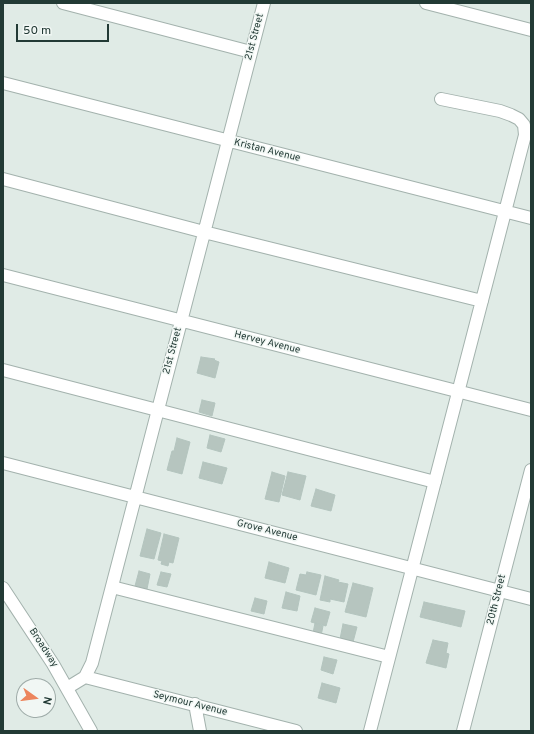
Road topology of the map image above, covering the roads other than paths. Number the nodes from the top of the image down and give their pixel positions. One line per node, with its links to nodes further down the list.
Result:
1 (63, 3): 5 (street)
2 (264, 3): 5 (street, 21st Street)
3 (426, 3): 4 (street)
4 (531, 30)
5 (251, 52): 8 (street, 21st Street)
6 (3, 83): 8 (street, Kristan Avenue)
7 (440, 100): 10 (street)
8 (228, 141): 10 (street, Kristan Avenue); 12 (street, 21st Street)
9 (3, 179): 12 (street)
10 (505, 211): 11 (street, Kristan Avenue); 14 (street)
11 (531, 218)
12 (204, 232): 14 (street); 15 (street, 21st Street)
13 (3, 275): 15 (street, Hervey Avenue)
14 (482, 301): 17 (street)
15 (181, 321): 17 (street, Hervey Avenue); 18 (street, 21st Street)
16 (3, 370): 18 (street)
17 (458, 391): 19 (street, Hervey Avenue); 22 (street)
18 (158, 410): 22 (street); 23 (street, 21st Street)
19 (531, 410)
20 (3, 463): 23 (street, Grove Avenue)
21 (531, 470): 27 (street, 20th Street)
22 (435, 482): 24 (street)
23 (135, 497): 24 (street, Grove Avenue); 25 (street, 21st Street)
24 (412, 569): 27 (street, Grove Avenue); 29 (street)
25 (112, 587): 29 (street); 30 (street, 21st Street)
26 (3, 588): 31 (street, Broadway)
27 (499, 591): 28 (street, Grove Avenue); 37 (street, 20th Street)
28 (531, 599)
29 (389, 657): 36 (street)
30 (85, 677): 31 (street); 32 (street, Seymour Avenue)
31 (67, 688): 33 (street, Broadway)
32 (195, 704): 34 (street); 35 (street, Seymour Avenue)
33 (92, 731)
34 (200, 731)
35 (296, 731)
36 (370, 731)
37 (463, 731)

